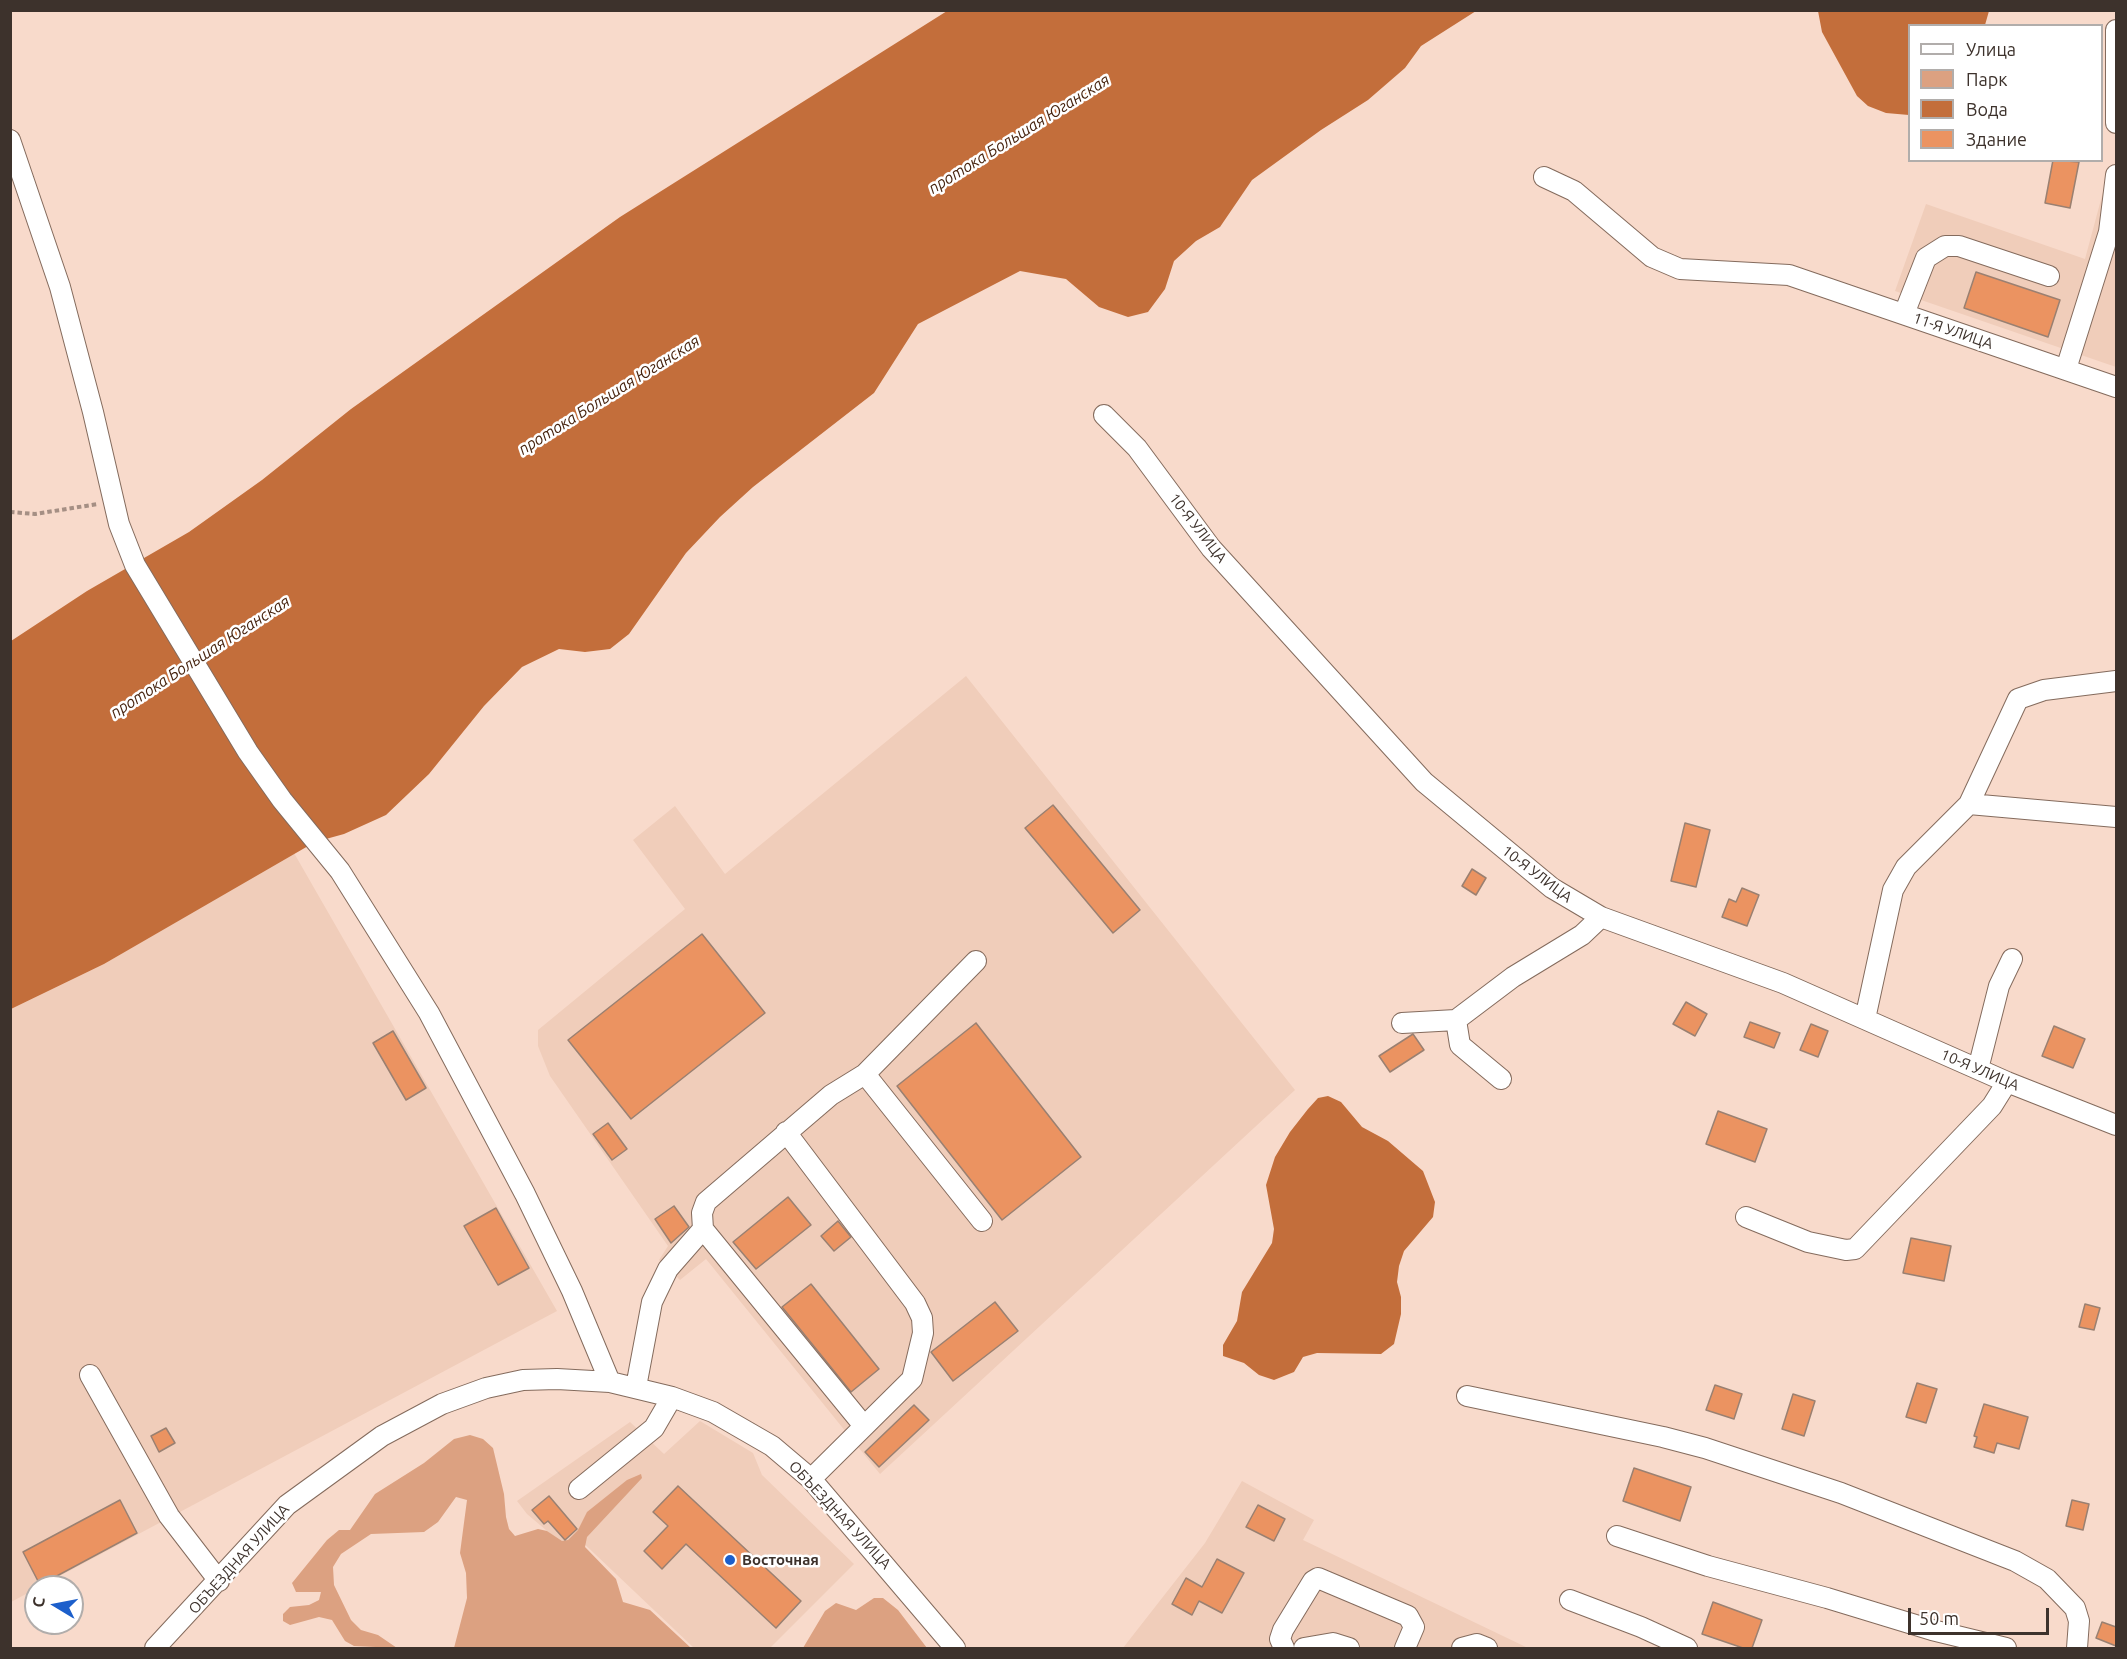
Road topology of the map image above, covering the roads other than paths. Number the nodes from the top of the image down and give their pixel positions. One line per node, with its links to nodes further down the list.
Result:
1 (2116, 30): 2 (street)
2 (2116, 123)
3 (10, 140): 30 (street)
4 (2116, 175): 8 (street)
5 (1544, 177): 7 (street, 11-Я УЛИЦА)
6 (2049, 276): 7 (street)
7 (1904, 314): 8 (street, 11-Я УЛИЦА)
8 (2066, 369): 9 (street, 11-Я УЛИЦА)
9 (2116, 387)
10 (1104, 415): 14 (street, 10-Я УЛИЦА)
11 (2116, 681): 12 (street)
12 (1969, 804): 13 (street); 17 (street)
13 (2116, 817)
14 (1601, 916): 17 (street, 10-Я УЛИЦА); 18 (street)
15 (2012, 959): 20 (street)
16 (976, 961): 21 (street)
17 (1865, 1019): 20 (street, 10-Я УЛИЦА)
18 (1456, 1020): 19 (street); 22 (street)
19 (1402, 1023)
20 (1978, 1069): 23 (street, 10-Я УЛИЦА)
21 (865, 1074): 25 (street); 27 (street)
22 (1501, 1079)
23 (2007, 1082): 24 (street, 10-Я УЛИЦА); 26 (street)
24 (2116, 1125)
25 (786, 1132): 28 (street); 34 (street)
26 (1746, 1217)
27 (982, 1221)
28 (703, 1228): 31 (street); 34 (street)
29 (90, 1376): 38 (street)
30 (610, 1382): 31 (street, ОБЪЕЗДНАЯ УЛИЦА); 38 (street, ОБЪЕЗДНАЯ УЛИЦА)
31 (636, 1388): 33 (street, ОБЪЕЗДНАЯ УЛИЦА)
32 (1467, 1396): 50 (street)
33 (672, 1397): 35 (street, ОБЪЕЗДНАЯ УЛИЦА); 36 (street)
34 (864, 1426): 35 (street)
35 (811, 1479): 41 (street, ОБЪЕЗДНАЯ УЛИЦА)
36 (579, 1489)
37 (1617, 1536): 49 (street)
38 (219, 1581): 40 (street, ОБЪЕЗДНАЯ УЛИЦА)
39 (1570, 1600): 48 (street)
40 (155, 1648)
41 (955, 1648)
42 (1284, 1648): 45 (street)
43 (1304, 1648): 44 (street)
44 (1349, 1648)
45 (1405, 1648)
46 (1462, 1648): 47 (street)
47 (1487, 1648)
48 (1687, 1648)
49 (2006, 1648)
50 (2077, 1648)

